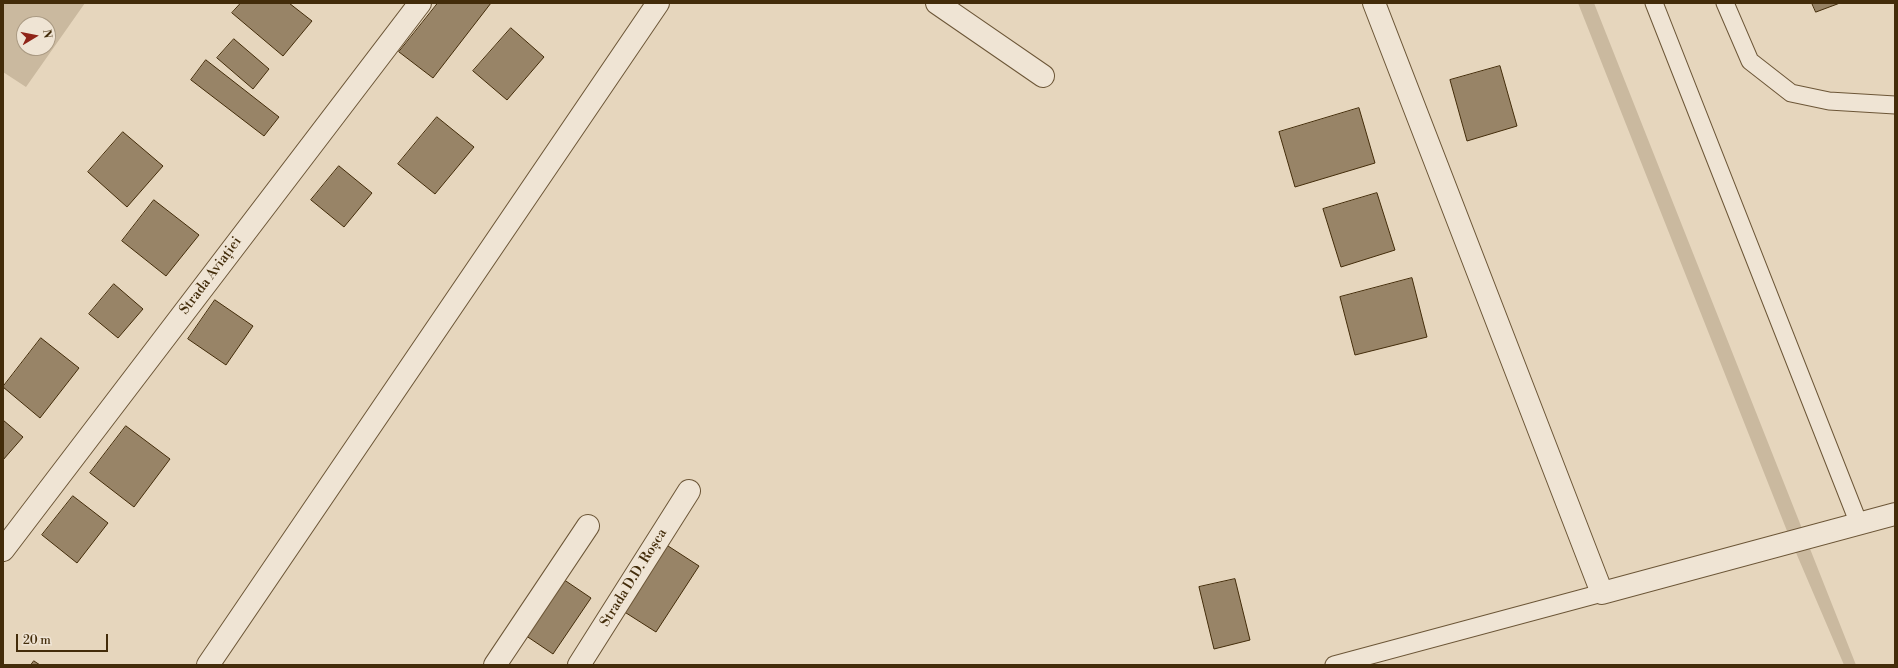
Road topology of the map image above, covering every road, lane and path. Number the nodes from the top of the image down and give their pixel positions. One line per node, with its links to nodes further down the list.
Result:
1 (420, 3): 13 (street, Strada Aviației)
2 (658, 3): 15 (street)
3 (937, 3): 7 (street)
4 (1374, 3): 14 (street)
5 (1654, 3): 11 (lane)
6 (1725, 3): 8 (lane)
7 (1043, 76)
8 (1895, 105)
9 (690, 491): 17 (street, Strada D.D. Roșca)
10 (1895, 514): 11 (street)
11 (1859, 524): 14 (street)
12 (588, 526): 16 (street)
13 (3, 550)
14 (1602, 593): 18 (lane)
15 (208, 665)
16 (496, 665)
17 (579, 665)
18 (1334, 665)

